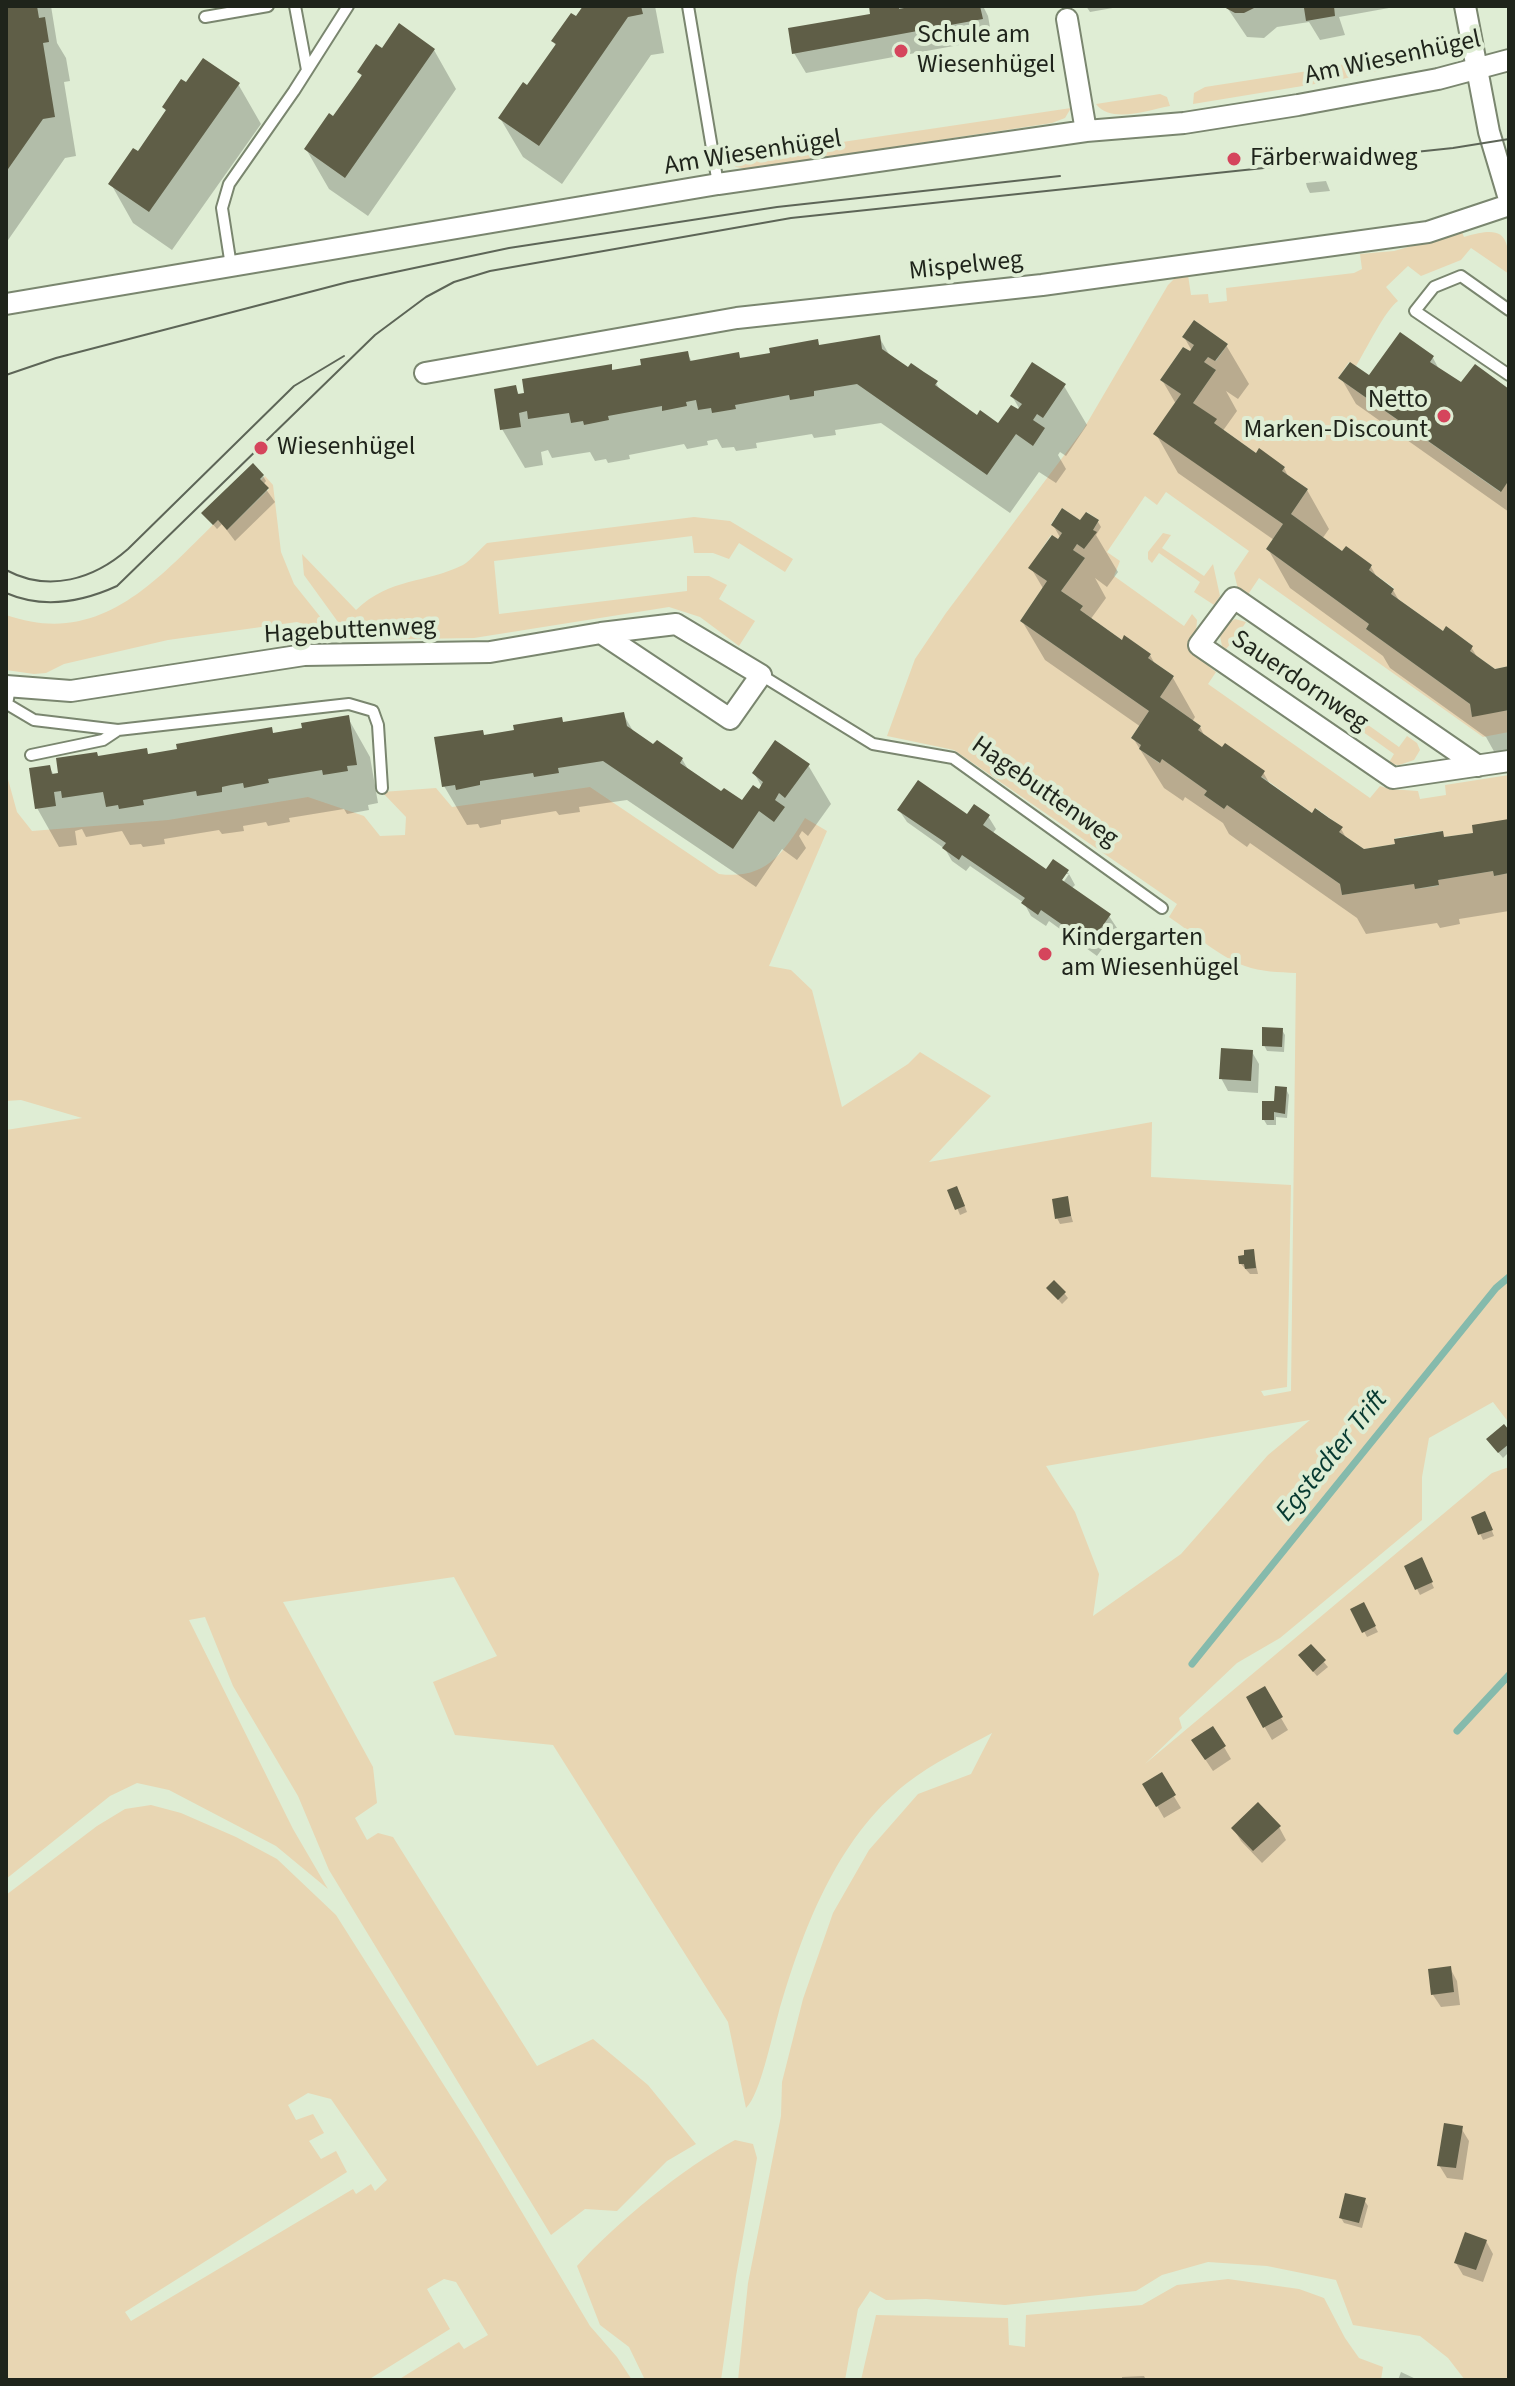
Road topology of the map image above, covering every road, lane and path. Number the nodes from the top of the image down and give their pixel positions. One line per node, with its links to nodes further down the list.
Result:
1 (268, 6): 7 (lane)
2 (295, 6): 10 (lane)
3 (348, 6): 10 (lane)
4 (688, 6): 12 (lane)
5 (1465, 6): 9 (street)
6 (1066, 12): 11 (street)
7 (205, 17)
8 (1509, 60): 9 (street, Am Wiesenhügel)
9 (1477, 69): 11 (street, Am Wiesenhügel); 13 (street)
10 (307, 70): 14 (lane)
11 (1086, 131): 12 (street, Am Wiesenhügel)
12 (718, 184): 14 (street, Am Wiesenhügel)
13 (1509, 202): 17 (street, Mispelweg)
14 (231, 266): 15 (street, Am Wiesenhügel)
15 (6, 304)
16 (1509, 310): 18 (lane)
17 (425, 373)
18 (1509, 375)
19 (601, 633): 20 (street, Hagebuttenweg); 20 (street); 21 (street, Hagebuttenweg)
20 (761, 675): 27 (lane, Hagebuttenweg)
21 (8, 687): 22 (lane)
22 (118, 730): 23 (lane); 26 (lane)
23 (31, 755)
24 (1509, 761): 25 (street, Sauerdornweg)
25 (1478, 766): 25 (street, Sauerdornweg)
26 (382, 788)
27 (1162, 908)

